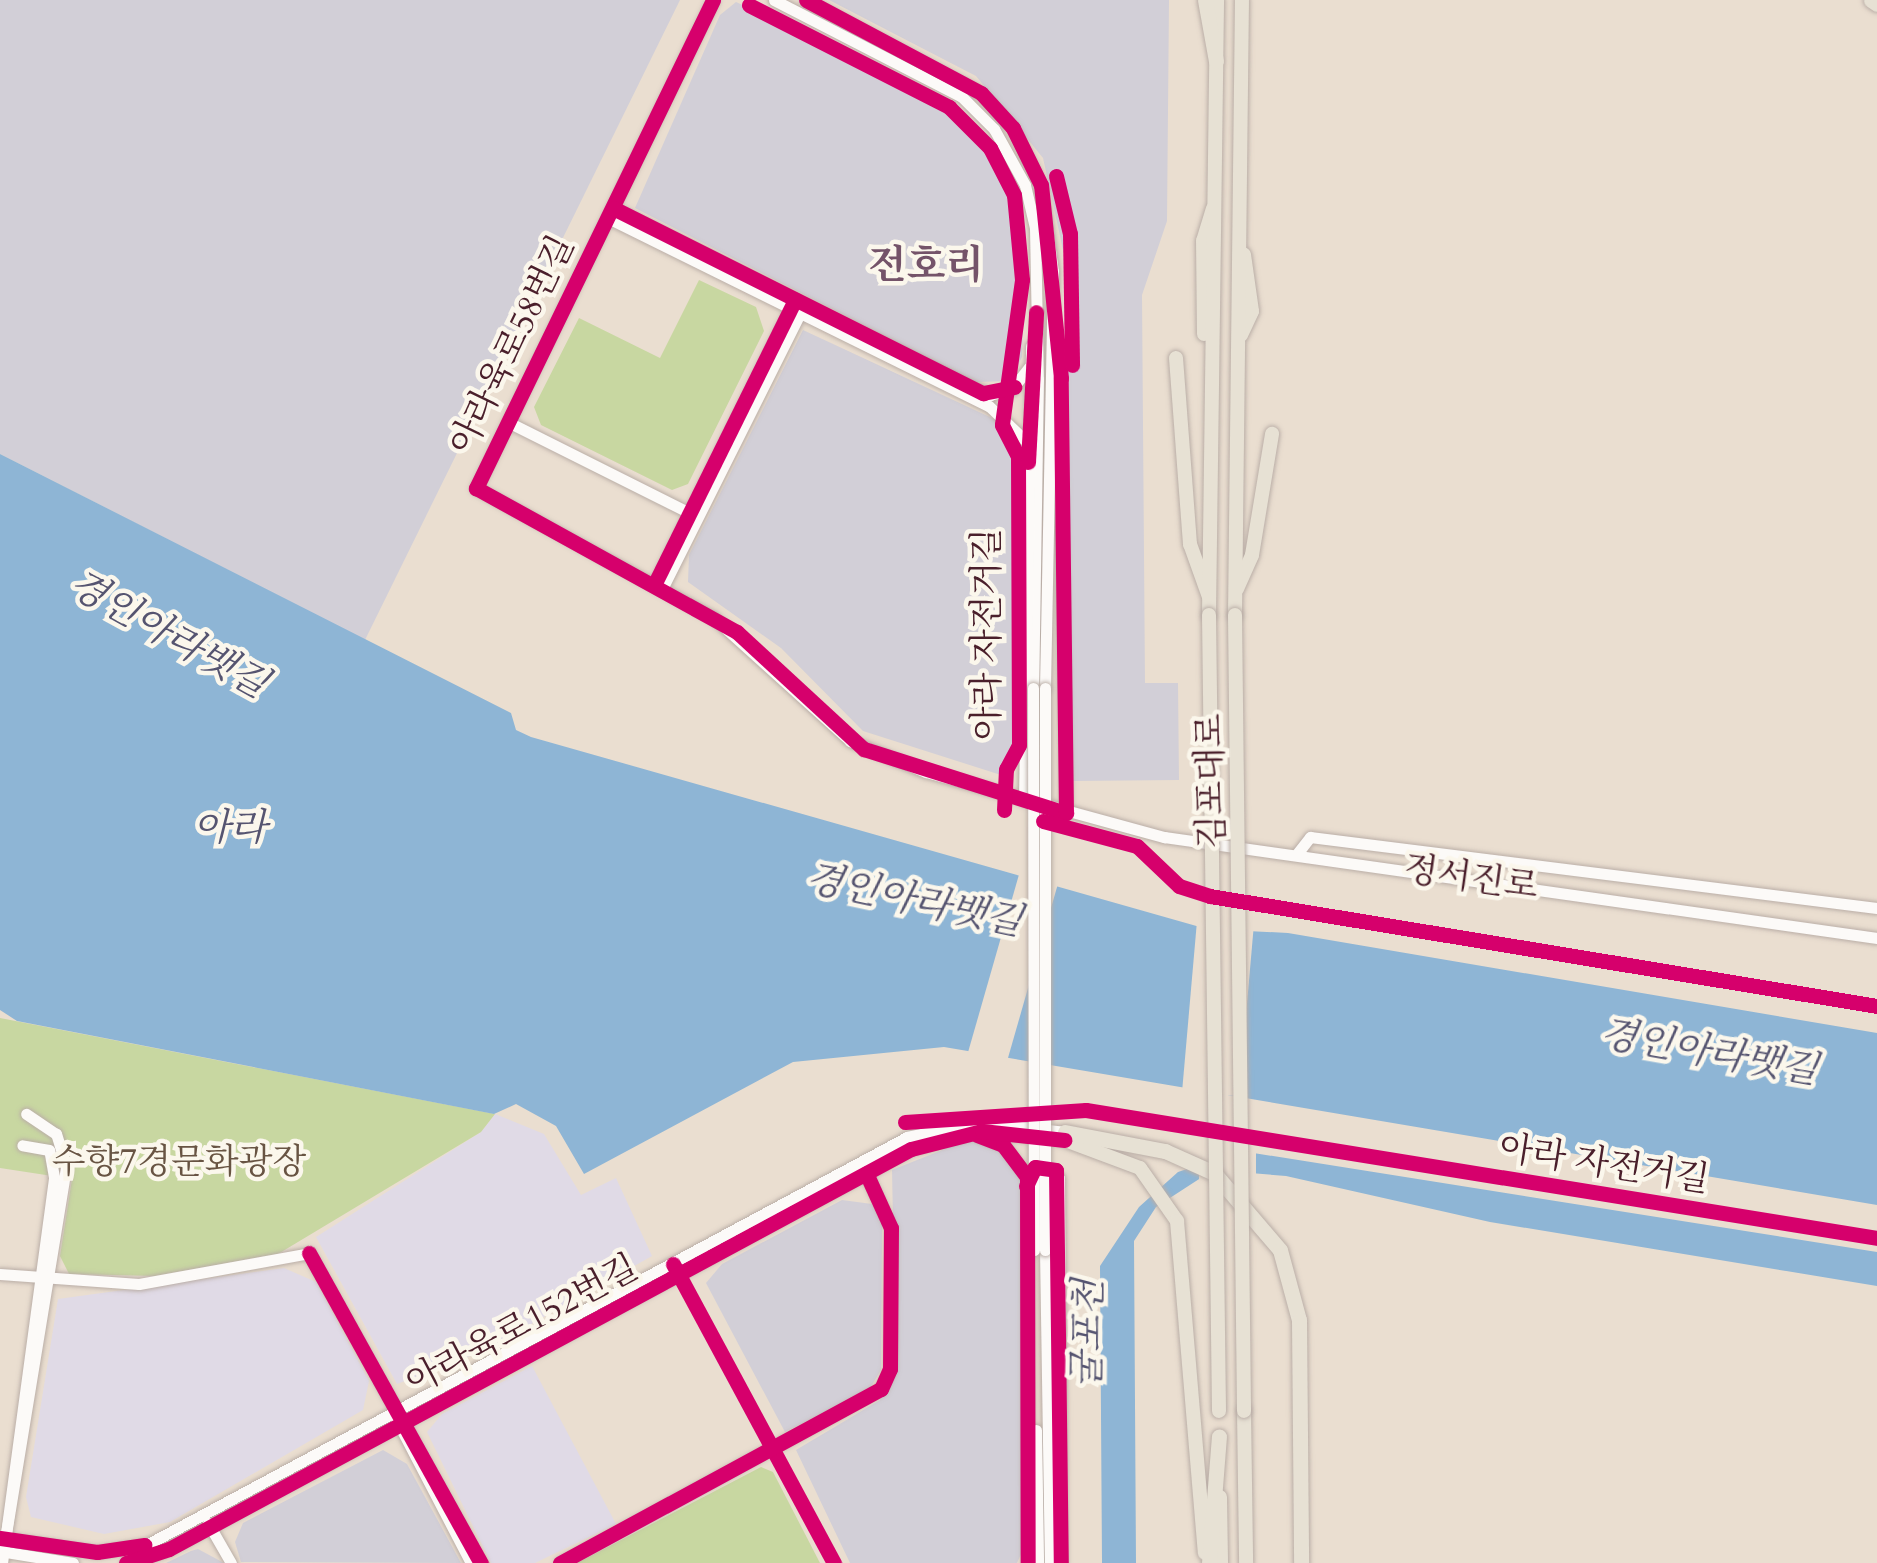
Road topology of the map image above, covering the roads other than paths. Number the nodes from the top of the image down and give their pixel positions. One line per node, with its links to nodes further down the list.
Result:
1 (713, 0): 8 (street, 아라육로58번길)
2 (774, 0): 10 (street)
3 (806, 0): 11 (street)
4 (1205, 0): 7 (highway)
5 (1217, 0): 7 (main road, 김포대로)
6 (1242, 0): 19 (main road, 김포대로)
7 (1216, 61): 20 (main road, 김포대로)
8 (610, 214): 9 (street, 아라육로58번길); 14 (street, 아라육로58번길)
9 (797, 307): 13 (street, 아라육로58번길); 16 (street); 17 (street); 18 (street)
10 (1036, 312): 13 (street); 21 (street)
11 (1052, 315): 21 (street); 23 (street)
12 (1176, 358): 20 (main road)
13 (1029, 366): 16 (street)
14 (508, 422): 17 (street); 18 (street, 아라육로58번길)
15 (1272, 434): 19 (main road)
16 (1028, 443): 22 (street)
17 (690, 513): 18 (street)
18 (660, 586): 24 (street, 아라육로58번길)
19 (1234, 594): 59 (main road, 김포대로, bridge)
20 (1209, 598): 43 (main road, 김포대로, bridge)
21 (1039, 688): 38 (street, bridge)
22 (1026, 772): 23 (street); 24 (street)
23 (1062, 772): 25 (street)
24 (1024, 800): 25 (street, 아라육로58번길)
25 (1066, 812): 26 (street, 정서진로)
26 (1296, 856): 27 (street); 28 (street, 정서진로)
27 (1877, 908)
28 (1877, 938)
29 (26, 1114): 30 (street)
30 (50, 1128): 34 (street); 35 (street)
31 (967, 1133): 32 (street, 아라육로152번길); 36 (street, 아라육로152번길); 37 (street)
32 (1065, 1136): 41 (street, 아라육로152번길); 57 (main road); 60 (highway)
33 (22, 1145): 34 (street)
34 (46, 1148): 35 (street)
35 (60, 1167): 40 (street)
36 (866, 1173): 42 (street, 아라육로152번길); 52 (street)
37 (1026, 1186): 53 (street); 56 (street)
38 (1039, 1250): 54 (street); 55 (street)
39 (0, 1274): 40 (street)
40 (45, 1280): 41 (street); 46 (street)
41 (394, 1410): 42 (street); 44 (street, 아라육로152번길)
42 (401, 1424): 45 (street, 아라육로152번길); 50 (street); 51 (street)
43 (1219, 1436): 57 (highway); 58 (main road, 김포대로)
44 (204, 1514): 45 (street); 46 (street, 아라육로152번길)
45 (211, 1527): 48 (street, 아라육로152번길); 49 (street)
46 (3, 1547): 47 (street)
47 (73, 1563)
48 (126, 1563)
49 (232, 1563)
50 (471, 1563)
51 (481, 1563)
52 (560, 1563)
53 (1028, 1563)
54 (1038, 1563)
55 (1050, 1563)
56 (1060, 1563)
57 (1207, 1563)
58 (1221, 1563)
59 (1246, 1563)
60 (1300, 1563)

